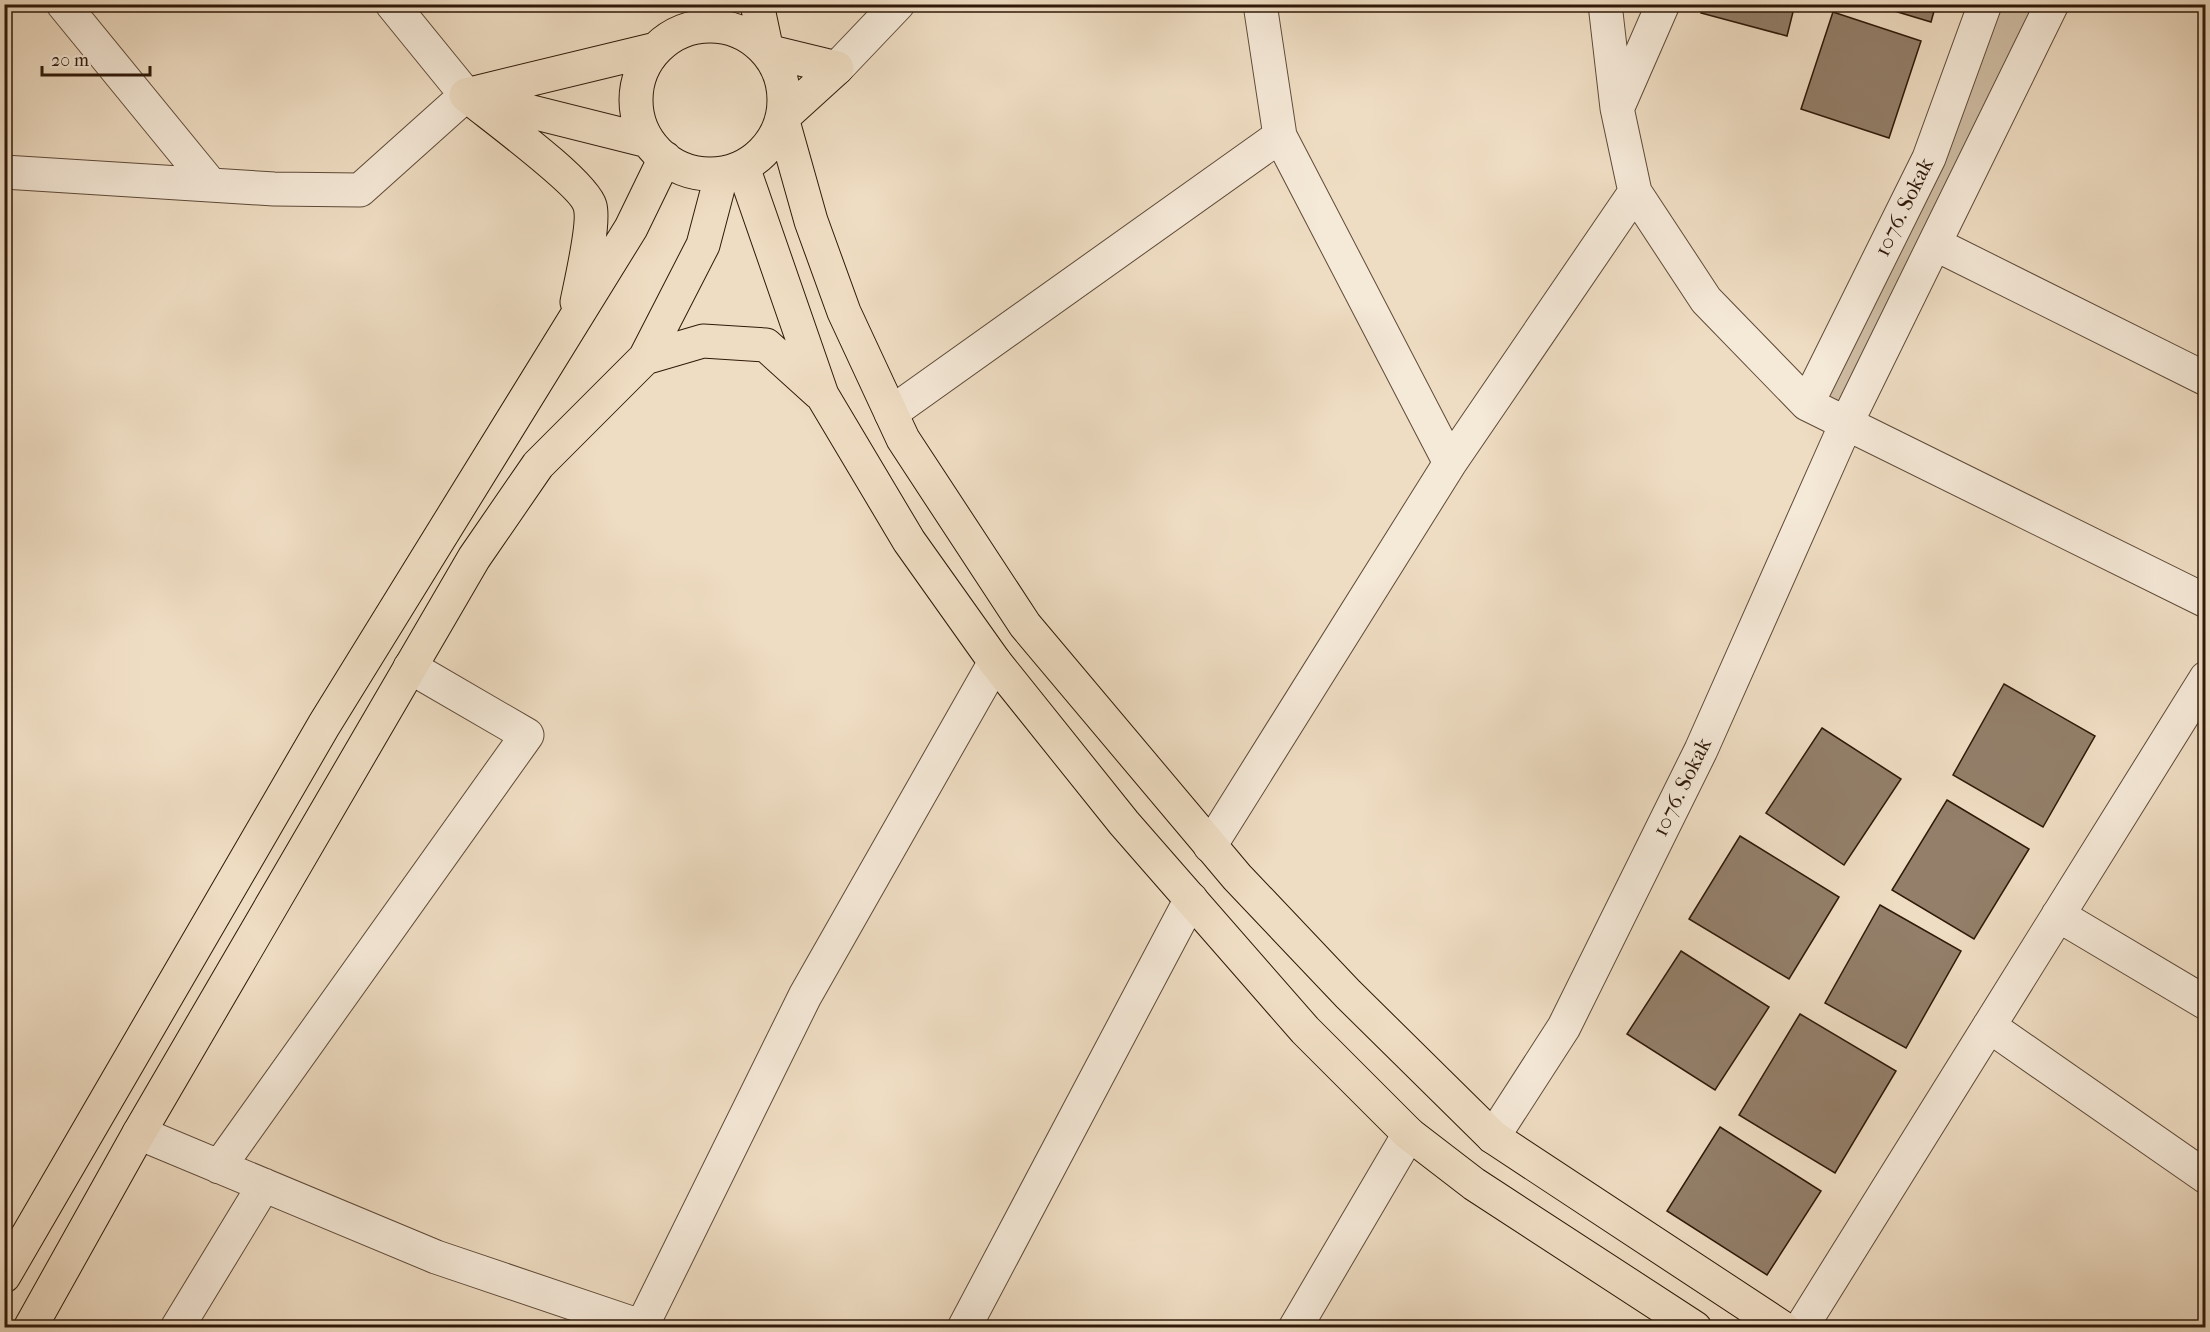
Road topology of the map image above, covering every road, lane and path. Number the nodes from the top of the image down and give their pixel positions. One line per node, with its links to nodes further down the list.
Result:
1 (63, 4): 20 (street)
2 (392, 4): 13 (street)
3 (757, 4): 11 (main road)
4 (898, 4): 12 (street)
5 (1260, 4): 16 (street)
6 (1605, 4): 14 (street)
7 (1663, 4): 14 (street)
8 (1985, 4): 27 (street, 1076. Sokak)
9 (2052, 4): 22 (street, 1076. Sokak)
10 (669, 30): 11 (main road); 13 (main road); 17 (main road)
11 (767, 51): 12 (main road); 15 (main road)
12 (837, 68): 15 (main road)
13 (466, 95): 17 (main road); 20 (street); 23 (main road)
14 (1617, 108): 21 (street)
15 (782, 118): 18 (main road); 28 (main road)
16 (1280, 136): 28 (street); 30 (street)
17 (656, 150): 18 (main road); 23 (main road)
18 (732, 170): 24 (main road); 26 (main road)
19 (4, 172): 20 (street)
20 (211, 185)
21 (1635, 192): 27 (street); 30 (street)
22 (1935, 244): 25 (street); 29 (street, 1076. Sokak)
23 (575, 316): 46 (main road)
24 (645, 358): 26 (main road); 33 (main road)
25 (2205, 379)
26 (822, 395): 32 (main road)
27 (1806, 404): 29 (street)
28 (891, 413): 35 (main road)
29 (1846, 424): 31 (street); 42 (street, 1076. Sokak)
30 (1450, 463): 35 (street)
31 (2205, 601)
32 (995, 662): 36 (main road); 47 (street)
33 (410, 667): 40 (main road); 43 (street)
34 (2205, 678): 37 (street)
35 (1210, 846): 42 (main road)
36 (1191, 899): 41 (main road); 50 (street)
37 (2058, 915): 38 (street); 39 (street)
38 (2205, 1003)
39 (1989, 1026): 44 (street); 54 (street)
40 (139, 1133): 43 (street); 48 (main road)
41 (1409, 1134): 51 (street); 52 (main road)
42 (1493, 1137): 53 (main road)
43 (219, 1167): 45 (street)
44 (2205, 1177)
45 (264, 1185): 47 (street); 49 (street)
46 (4, 1276)
47 (643, 1327)
48 (30, 1328)
49 (177, 1328)
50 (964, 1328)
51 (1295, 1328)
52 (1695, 1328)
53 (1783, 1328)
54 (1801, 1328)

